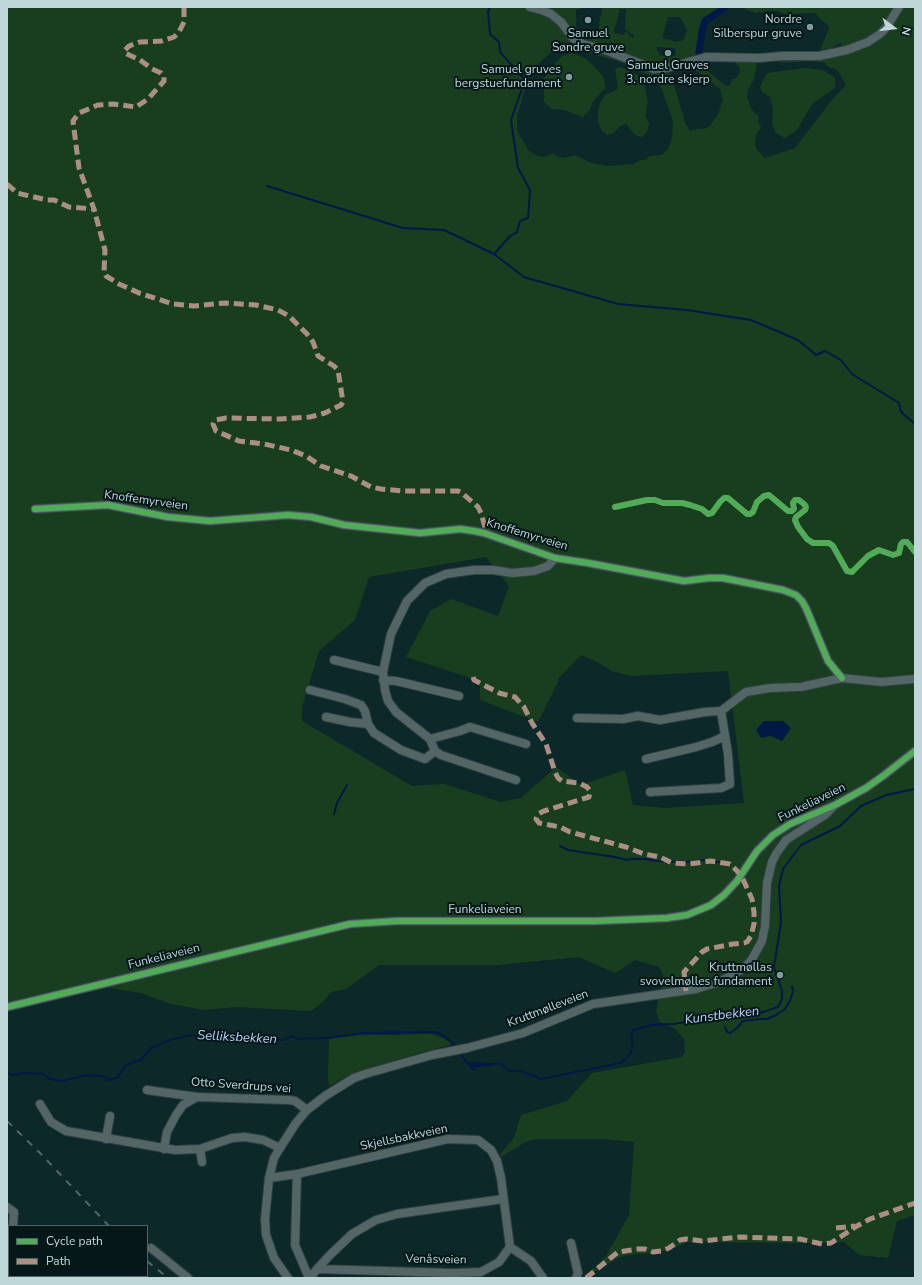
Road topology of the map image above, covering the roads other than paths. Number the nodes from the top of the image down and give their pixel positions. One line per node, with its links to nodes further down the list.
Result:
1 (530, 7): 2 (street)
2 (899, 7)
3 (35, 509): 4 (street, Knoffemyrveien)
4 (554, 558): 6 (street); 7 (street, Knoffemyrveien)
5 (334, 660): 6 (street)
6 (383, 676): 10 (street); 16 (street)
7 (842, 678): 8 (street); 11 (street)
8 (915, 679)
9 (310, 690): 14 (street)
10 (459, 696)
11 (721, 711): 13 (street); 15 (street)
12 (326, 717): 14 (street)
13 (577, 718)
14 (368, 724): 18 (street)
15 (725, 736): 20 (street); 22 (street)
16 (430, 739): 17 (street); 18 (street)
17 (526, 744)
18 (435, 751): 21 (street)
19 (915, 751): 23 (street, Funkeliaveien)
20 (646, 759)
21 (516, 780)
22 (650, 792)
23 (835, 805): 24 (street, Funkeliaveien); 28 (street, Kruttmølleveien)
24 (7, 1007)
25 (147, 1090): 26 (street, Otto Sverdrups vei)
26 (197, 1097): 28 (street, Otto Sverdrups vei); 31 (street)
27 (40, 1104): 30 (street)
28 (307, 1110): 32 (street, Kruttmølleveien)
29 (110, 1116): 30 (street)
30 (106, 1139): 31 (street)
31 (164, 1148): 33 (street)
32 (280, 1148): 33 (street); 36 (street, Kruttmølleveien)
33 (200, 1149): 34 (street)
34 (202, 1162)
35 (297, 1174): 36 (street, Skjellsbakkveien); 37 (street, Skjellsbakkveien); 46 (street)
36 (269, 1178): 45 (street, Kruttmølleveien)
37 (503, 1199): 41 (street, Skjellsbakkveien); 43 (street)
38 (7, 1208): 39 (street)
39 (13, 1225)
40 (571, 1243): 48 (street)
41 (510, 1247): 43 (street, Venåsveien); 47 (street)
42 (151, 1248): 44 (street)
43 (317, 1268): 46 (street)
44 (188, 1278)
45 (288, 1278)
46 (309, 1278)
47 (544, 1278)
48 (576, 1278)

